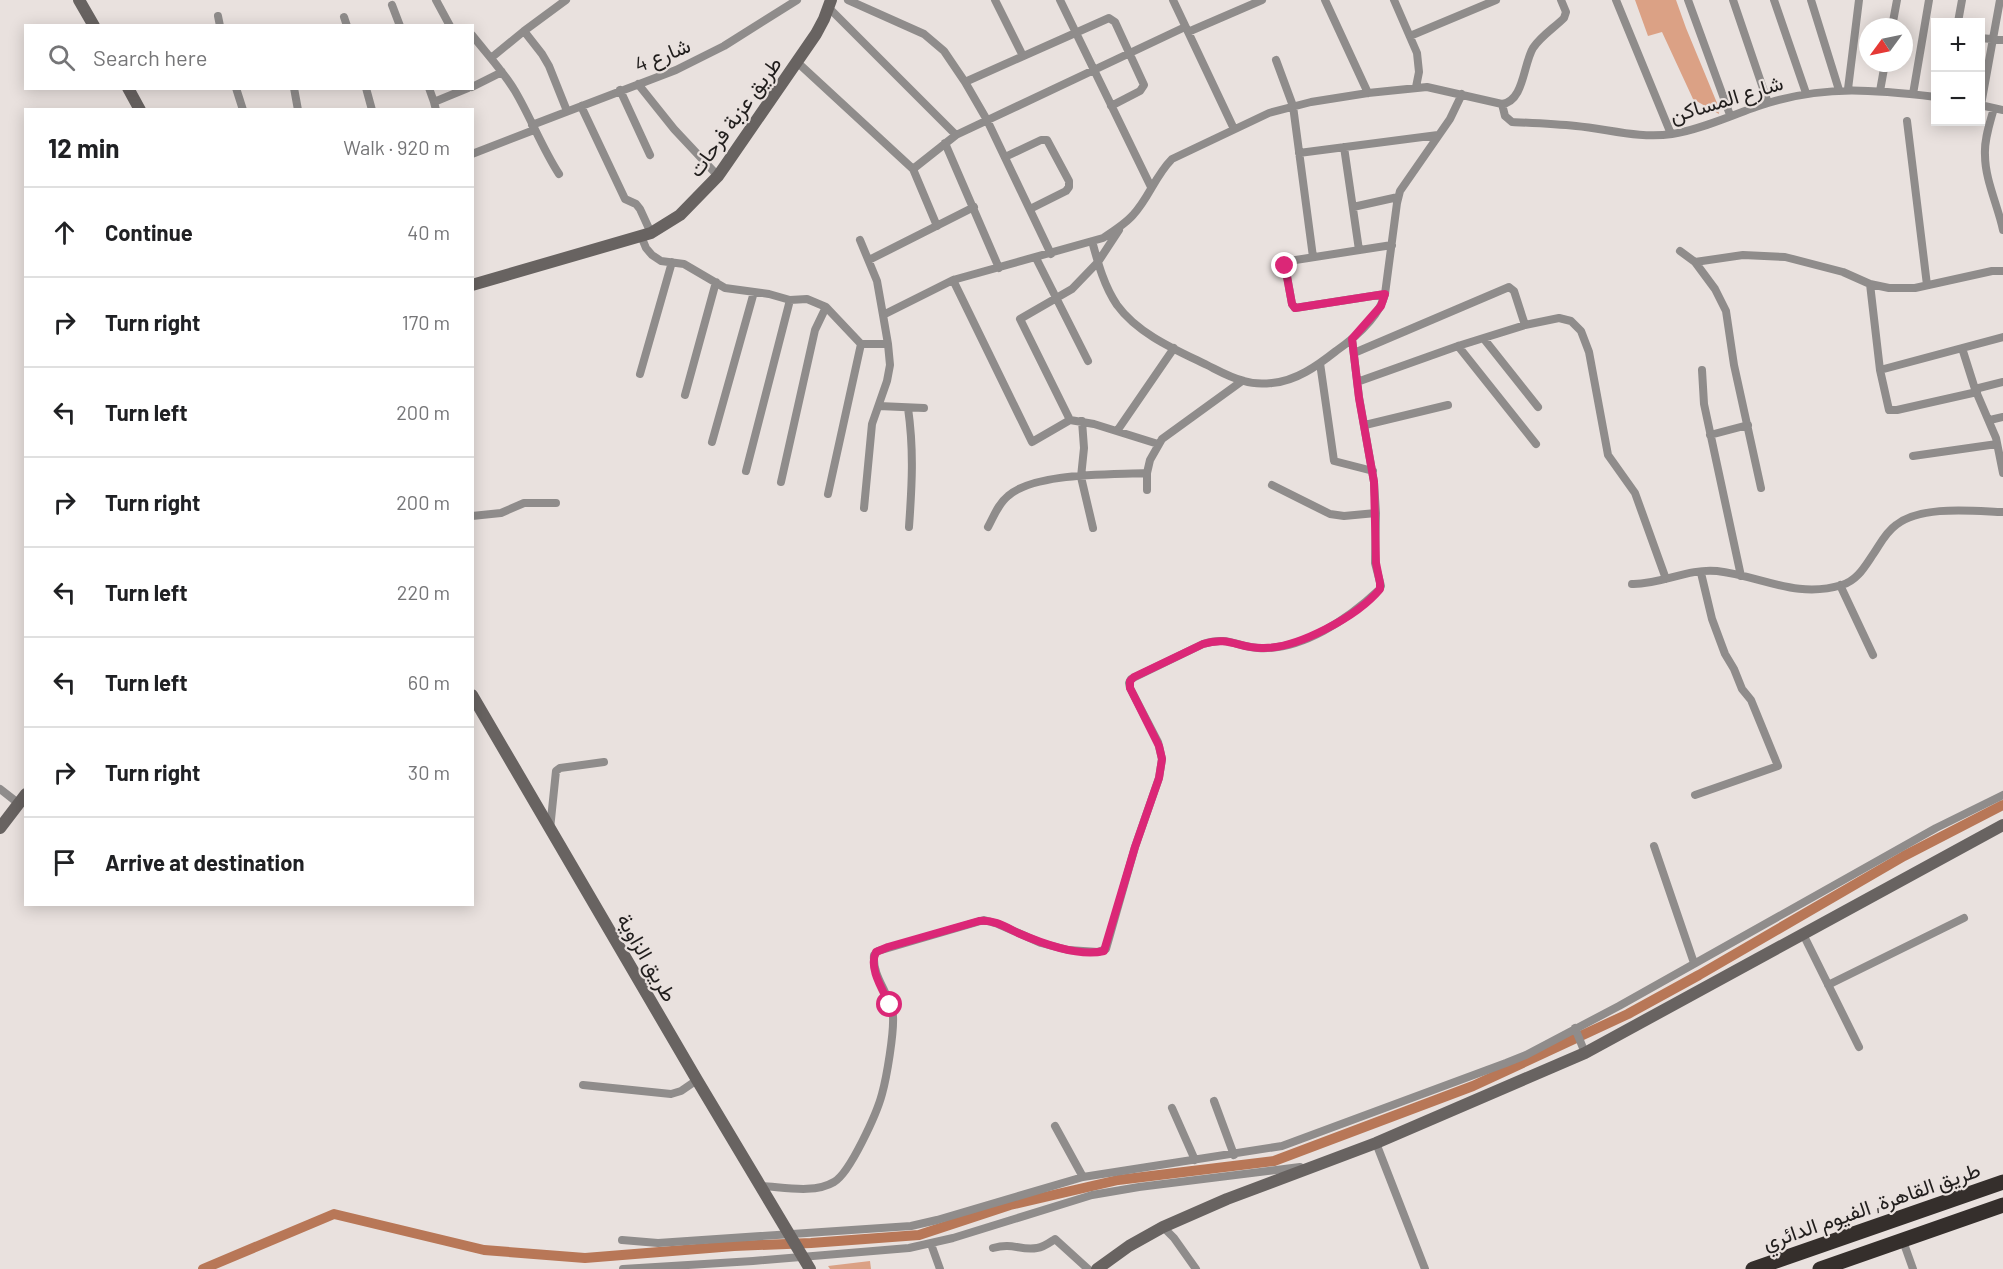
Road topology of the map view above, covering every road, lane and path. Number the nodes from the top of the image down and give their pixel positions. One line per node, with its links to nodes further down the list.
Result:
1 (80, 0): 29 (street)
2 (436, 0): 32 (street)
3 (566, 0): 34 (street)
4 (797, 0): 51 (street, شارع 4)
5 (848, 0): 49 (street)
6 (995, 0): 42 (street)
7 (1060, 0): 35 (street)
8 (1173, 0): 33 (street)
9 (1262, 0): 33 (street)
10 (1325, 0): 63 (street)
11 (1394, 0): 36 (street)
12 (1496, 0): 36 (street)
13 (1562, 0): 69 (street)
14 (1616, 0): 85 (street)
15 (1688, 0): 80 (street)
16 (1733, 0): 68 (street)
17 (1774, 0): 64 (street)
18 (1811, 0): 61 (street)
19 (1858, 0): 61 (street)
20 (1897, 0): 27 (street)
21 (1929, 0): 66 (street)
22 (1962, 0): 28 (street)
23 (2000, 0): 39 (street)
24 (830, 4): 45 (street, طريق عزبة فرحات); 86 (street)
25 (392, 5): 31 (street)
26 (218, 16): 30 (street)
27 (1894, 18)
28 (1959, 18)
29 (92, 24)
30 (220, 24)
31 (399, 24)
32 (449, 24)
33 (1187, 29): 41 (street); 84 (street)
34 (524, 31): 43 (street); 79 (street)
35 (1075, 33): 41 (street); 42 (street); 46 (street)
36 (1410, 36): 53 (street)
37 (474, 37): 43 (street)
38 (1985, 38): 39 (street)
39 (1993, 39): 40 (street); 50 (street)
40 (2003, 40)
41 (1130, 53): 46 (street); 72 (street)
42 (1023, 56): 49 (street)
43 (491, 58): 47 (street)
44 (1276, 60): 73 (street)
45 (797, 62): 94 (street); 96 (street, طريق عزبة فرحات)
46 (1093, 70): 72 (street); 81 (street)
47 (502, 72): 52 (street); 83 (street)
48 (1883, 72): 62 (street)
49 (965, 82): 81 (street)
50 (1985, 83)
51 (638, 84): 60 (street, شارع 4); 96 (street)
52 (474, 86)
53 (1416, 87): 63 (street); 65 (street)
54 (129, 90): 74 (street)
55 (238, 90): 75 (street)
56 (294, 90): 76 (street)
57 (367, 90): 77 (street)
58 (430, 90): 70 (street)
59 (464, 90): 70 (street)
60 (620, 90): 71 (street, شارع 4); 92 (street)
61 (1844, 90): 62 (street, شارع المساكن); 64 (street, شارع المساكن)
62 (1880, 91): 66 (street, شارع المساكن)
63 (1368, 93): 73 (street)
64 (1806, 93): 68 (street, شارع المساكن)
65 (1462, 94): 69 (street); 87 (street)
66 (1912, 94): 67 (street, شارع المساكن)
67 (1931, 96)
68 (1768, 103): 80 (street, شارع المساكن)
69 (1502, 104): 85 (street, شارع المساكن)
70 (435, 106)
71 (581, 106): 79 (street, شارع 4); 105 (street)
72 (1111, 106): 97 (street)
73 (1293, 106): 84 (street); 91 (street)
74 (139, 108)
75 (242, 108)
76 (298, 108)
77 (371, 108)
78 (1998, 109): 104 (street)
79 (567, 111): 83 (street, شارع 4)
80 (1730, 115): 85 (street, شارع المساكن)
81 (987, 120): 86 (street); 93 (street)
82 (1907, 121): 124 (street)
83 (533, 128): 90 (street, شارع 4); 95 (street)
84 (1234, 129): 97 (street)
85 (1671, 134)
86 (956, 135): 88 (street)
87 (1438, 135): 89 (street); 98 (street)
88 (945, 143): 94 (street); 99 (street)
89 (1344, 147): 91 (street); 100 (street)
90 (474, 153)
91 (1299, 153): 112 (street)
92 (650, 155)
93 (1005, 158): 101 (street); 101 (street)
94 (913, 168): 103 (street)
95 (559, 174)
96 (718, 176): 105 (street, طريق عزبة فرحات)
97 (1150, 187): 102 (street)
98 (1398, 197): 100 (street); 108 (street)
99 (974, 207): 103 (street); 118 (street)
100 (1353, 207): 109 (street)
101 (1030, 208): 111 (street)
102 (1123, 224): 107 (street); 116 (street)
103 (937, 226): 114 (street)
104 (2003, 230)
105 (646, 234): 115 (street); 122 (street, طريق عزبة فرحات)
106 (860, 240): 114 (street)
107 (1092, 242): 111 (street); 116 (street)
108 (1392, 245): 109 (street); 126 (street)
109 (1359, 250): 112 (street)
110 (1680, 251): 117 (street)
111 (1051, 254): 113 (street)
112 (1313, 257): 126 (street)
113 (1036, 258): 118 (street); 127 (street)
114 (869, 260): 130 (street)
115 (672, 262): 121 (street); 145 (street)
116 (1098, 262): 127 (street); 138 (street)
117 (1695, 262): 123 (street); 161 (street)
118 (999, 268): 120 (street)
119 (2003, 271): 124 (street)
120 (953, 280): 130 (street); 157 (street)
121 (716, 282): 125 (street); 150 (street)
122 (474, 284)
123 (1870, 284): 124 (street); 144 (street)
124 (1927, 285)
125 (754, 292): 128 (street); 164 (street)
126 (1385, 294): 133 (street)
127 (1057, 299): 141 (street); 157 (street)
128 (790, 300): 129 (street); 170 (street)
129 (826, 307): 135 (street); 175 (street)
130 (883, 315): 136 (street)
131 (1525, 325): 134 (street); 140 (street); 190 (street)
132 (2003, 337): 139 (street)
133 (1352, 339): 140 (street); 142 (street)
134 (1484, 339): 137 (street); 153 (street)
135 (861, 344): 136 (street); 179 (street)
136 (888, 344): 152 (street)
137 (1458, 346): 147 (street); 166 (street)
138 (1173, 348): 146 (street); 162 (street)
139 (1962, 348): 144 (street); 149 (street)
140 (1354, 353): 147 (street)
141 (1088, 361)
142 (1320, 363): 146 (street); 171 (street)
143 (1702, 370): 163 (street)
144 (1880, 370): 149 (street)
145 (640, 374)
146 (1242, 381): 165 (street)
147 (1357, 382): 160 (street)
148 (2003, 382): 149 (street)
149 (1976, 390): 158 (street)
150 (685, 395)
151 (1448, 405): 160 (street)
152 (879, 406): 154 (street); 181 (street)
153 (1538, 407)
154 (908, 408): 155 (street); 185 (street)
155 (924, 408)
156 (2003, 417): 158 (street)
157 (1070, 420): 159 (street)
158 (1990, 420): 167 (street)
159 (1082, 421): 162 (street); 174 (street)
160 (1365, 425): 171 (street)
161 (1748, 425): 163 (street); 177 (street)
162 (1117, 430): 165 (street)
163 (1710, 435): 189 (street)
164 (712, 442)
165 (1158, 444): 172 (street)
166 (1536, 444)
167 (1997, 444): 168 (street); 169 (street)
168 (2001, 454): 173 (street)
169 (1913, 456)
170 (746, 471)
171 (1373, 471): 183 (street)
172 (1147, 473): 174 (street); 178 (street)
173 (2003, 473)
174 (1081, 477): 186 (street); 187 (street)
175 (781, 482)
176 (1272, 484): 183 (street)
177 (1761, 488)
178 (1147, 489)
179 (828, 494)
180 (556, 503): 184 (street)
181 (864, 508)
182 (2003, 512): 192 (street)
183 (1376, 513): 222 (street)
184 (474, 516)
185 (909, 527)
186 (988, 527)
187 (1093, 528)
188 (1701, 573): 189 (street); 190 (street); 197 (street)
189 (1741, 576): 192 (street)
190 (1666, 579): 191 (street)
191 (1632, 584)
192 (1840, 585): 193 (street)
193 (1873, 655)
194 (474, 698): 202 (street, طريق الزاوية)
195 (604, 762): 202 (street)
196 (0, 789): 199 (street)
197 (1695, 795)
198 (2003, 795): 206 (street)
199 (22, 798): 201 (street)
200 (2003, 825): 205 (street)
201 (0, 828)
202 (550, 829): 211 (street, طريق الزاوية)
203 (1654, 846): 206 (street)
204 (1964, 918): 207 (street)
205 (1803, 934): 207 (street); 210 (street)
206 (1694, 963): 208 (street)
207 (1828, 985): 209 (street)
208 (1576, 1031): 210 (street); 217 (street)
209 (1858, 1047)
210 (1584, 1048): 216 (street)
211 (698, 1080): 212 (street); 222 (street, طريق الزاوية)
212 (583, 1085)
213 (1214, 1101): 217 (street)
214 (1172, 1108): 218 (street)
215 (1055, 1126): 220 (street)
216 (1376, 1143): 219 (street); 237 (street)
217 (1234, 1155): 218 (street)
218 (1195, 1160): 220 (street)
219 (1315, 1166): 225 (street); 229 (street)
220 (1083, 1177): 226 (street)
221 (2003, 1182): 224 (highway, طريق القاهرة, الفيوم الدائري)
222 (761, 1186): 226 (street, طريق الزاوية)
223 (2003, 1205): 228 (highway, طريق القاهرة, الفيوم الدائري)
224 (1895, 1219): 228 (highway); 238 (highway, طريق القاهرة, الفيوم الدائري)
225 (1163, 1227): 232 (street); 236 (street)
226 (791, 1236): 227 (street); 231 (street, طريق الزاوية)
227 (622, 1240)
228 (1903, 1241): 239 (highway, طريق القاهرة, الفيوم الدائري); 240 (street)
229 (931, 1244): 231 (street); 235 (street)
230 (993, 1248): 232 (street)
231 (802, 1255): 233 (street); 234 (street, طريق الزاوية)
232 (1096, 1268)
233 (623, 1269)
234 (810, 1269)
235 (940, 1269)
236 (1196, 1269)
237 (1425, 1269)
238 (1753, 1269)
239 (1820, 1269)
240 (1913, 1269)

